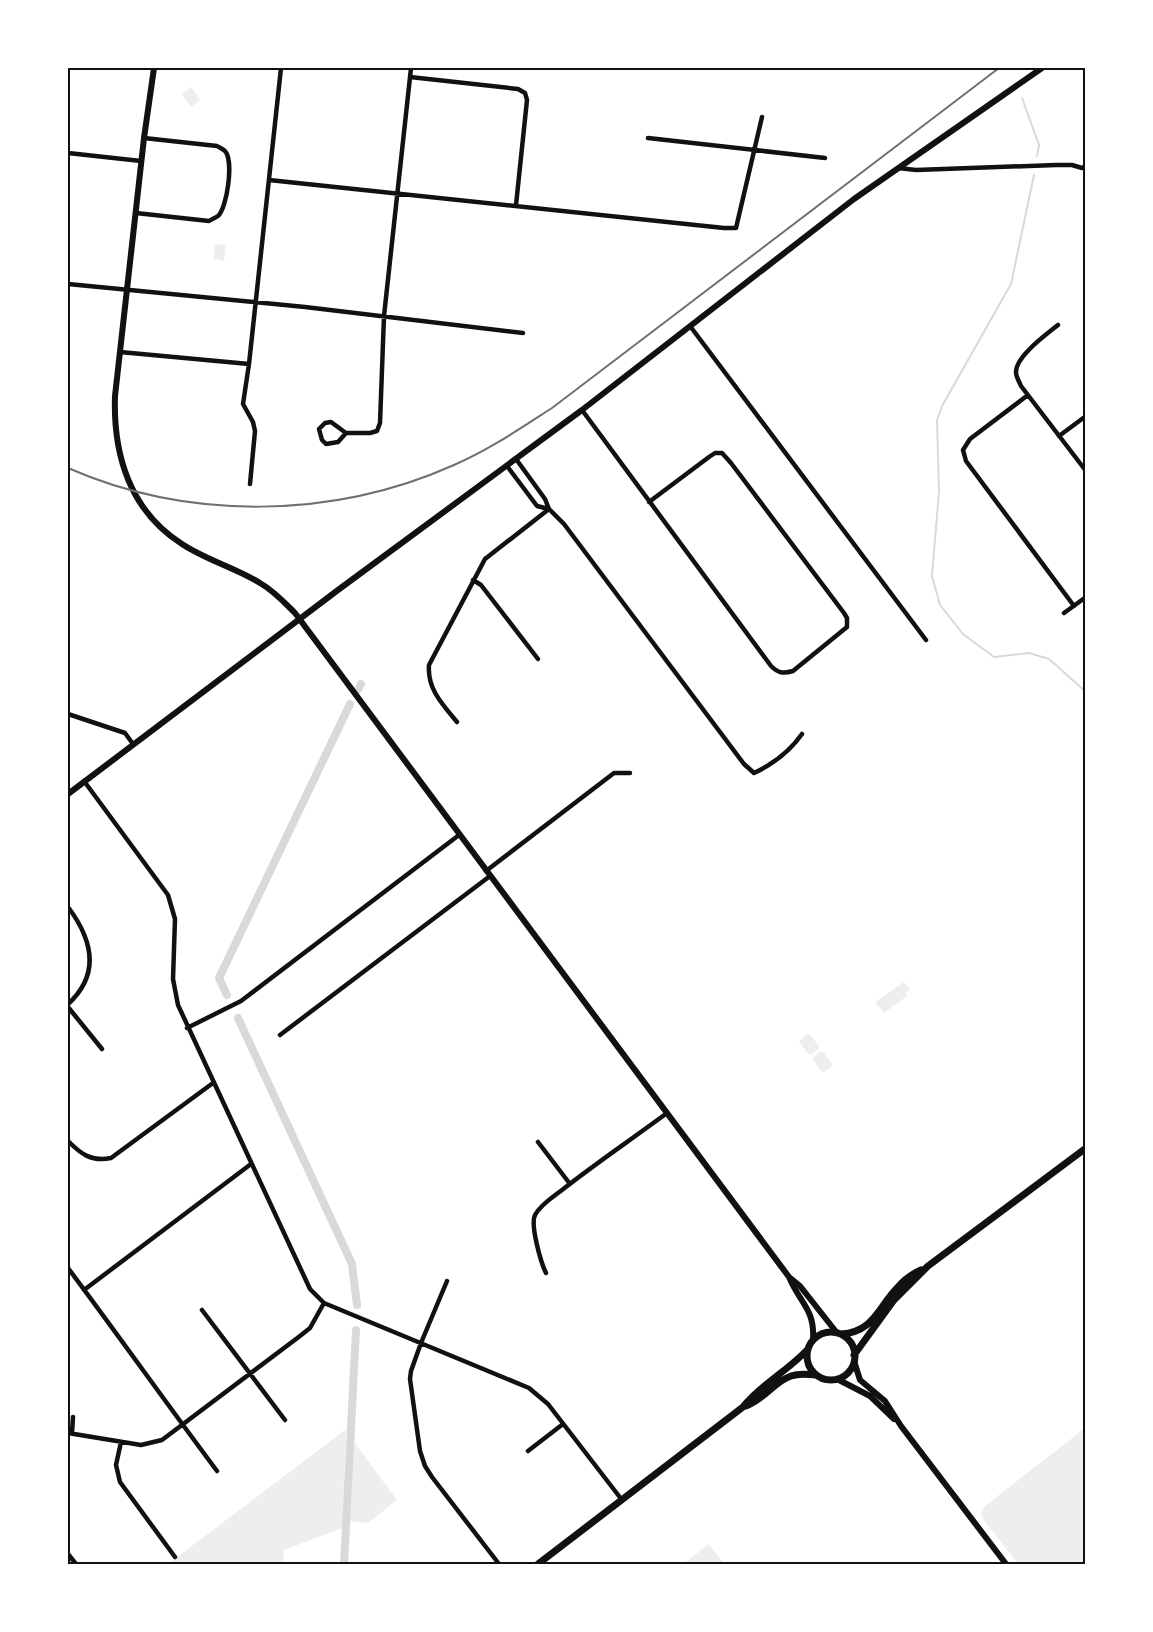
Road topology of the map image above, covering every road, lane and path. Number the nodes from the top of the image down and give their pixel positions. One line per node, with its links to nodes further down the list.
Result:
1 (154, 68): 7 (street)
2 (281, 68): 15 (street)
3 (411, 68): 5 (street)
4 (1042, 68): 13 (street)
5 (410, 77): 16 (street); 17 (street)
6 (762, 117): 9 (street)
7 (144, 138): 12 (street); 18 (street)
8 (648, 138): 9 (street)
9 (754, 150): 11 (street); 17 (street)
10 (68, 153): 12 (street)
11 (825, 158)
12 (141, 161): 18 (street)
13 (898, 168): 14 (street); 24 (street)
14 (1084, 169)
15 (269, 180): 16 (street); 21 (street)
16 (398, 195): 17 (street); 22 (street)
17 (516, 205)
18 (136, 213): 20 (street)
19 (68, 284): 20 (street)
20 (127, 290): 21 (street); 26 (street)
21 (256, 302): 22 (street); 27 (street)
22 (384, 316): 25 (street); 31 (street)
23 (1059, 325): 28 (street)
24 (690, 326): 29 (street); 44 (street)
25 (523, 333)
26 (120, 352): 27 (street); 43 (street)
27 (249, 364): 36 (street)
28 (1028, 395): 32 (street); 41 (street)
29 (582, 410): 33 (street); 37 (street)
30 (1086, 416): 32 (street)
31 (346, 433): 31 (street)
32 (1059, 436): 35 (street)
33 (516, 459): 34 (street); 38 (street)
34 (507, 466): 38 (street); 43 (street)
35 (1086, 471)
36 (250, 484)
37 (649, 502): 37 (street)
38 (549, 509): 39 (street); 48 (street)
39 (473, 580): 45 (street); 47 (street)
40 (1086, 597): 41 (street)
41 (1074, 606): 42 (street)
42 (1064, 613)
43 (299, 619): 49 (street); 53 (street)
44 (926, 640)
45 (538, 659)
46 (68, 714): 49 (street)
47 (457, 722)
48 (802, 734)
49 (133, 744): 51 (street)
50 (630, 773): 54 (street)
51 (84, 782): 52 (street); 57 (street)
52 (68, 794)
53 (459, 835): 54 (street); 57 (street)
54 (488, 873): 58 (street); 61 (street)
55 (68, 907): 56 (street)
56 (68, 1005): 59 (street)
57 (188, 1028): 60 (street)
58 (280, 1035)
59 (102, 1049)
60 (213, 1083): 62 (street); 65 (street)
61 (667, 1113): 66 (street); 70 (street)
62 (68, 1140)
63 (538, 1142): 66 (street)
64 (1086, 1148): 67 (main road)
65 (251, 1164): 72 (street); 73 (street)
66 (570, 1184): 69 (street)
67 (928, 1266): 75 (main road); 79 (main road)
68 (68, 1268): 72 (street)
69 (546, 1273)
70 (789, 1277): 75 (street); 76 (street)
71 (447, 1281): 77 (street)
72 (84, 1290): 87 (street)
73 (324, 1303): 77 (street); 80 (street)
74 (202, 1310): 80 (street)
75 (839, 1334): 76 (main road); 79 (main road)
76 (813, 1339): 78 (main road)
77 (421, 1343): 86 (street); 97 (street)
78 (808, 1349): 81 (main road); 83 (main road)
79 (854, 1358): 82 (main road); 88 (street)
80 (250, 1374): 85 (street); 87 (street)
81 (816, 1375): 82 (main road); 83 (main road)
82 (837, 1379): 88 (street)
83 (743, 1407): 93 (main road)
84 (73, 1417): 89 (street)
85 (285, 1420)
86 (563, 1424): 91 (street); 93 (street)
87 (183, 1425): 90 (street); 92 (street)
88 (901, 1426): 99 (street)
89 (70, 1433): 90 (street)
90 (121, 1442): 95 (street)
91 (528, 1451)
92 (217, 1471)
93 (622, 1500): 98 (main road)
94 (68, 1554): 96 (street)
95 (175, 1557)
96 (76, 1564)
97 (499, 1564)
98 (538, 1564)
99 (1006, 1564)

